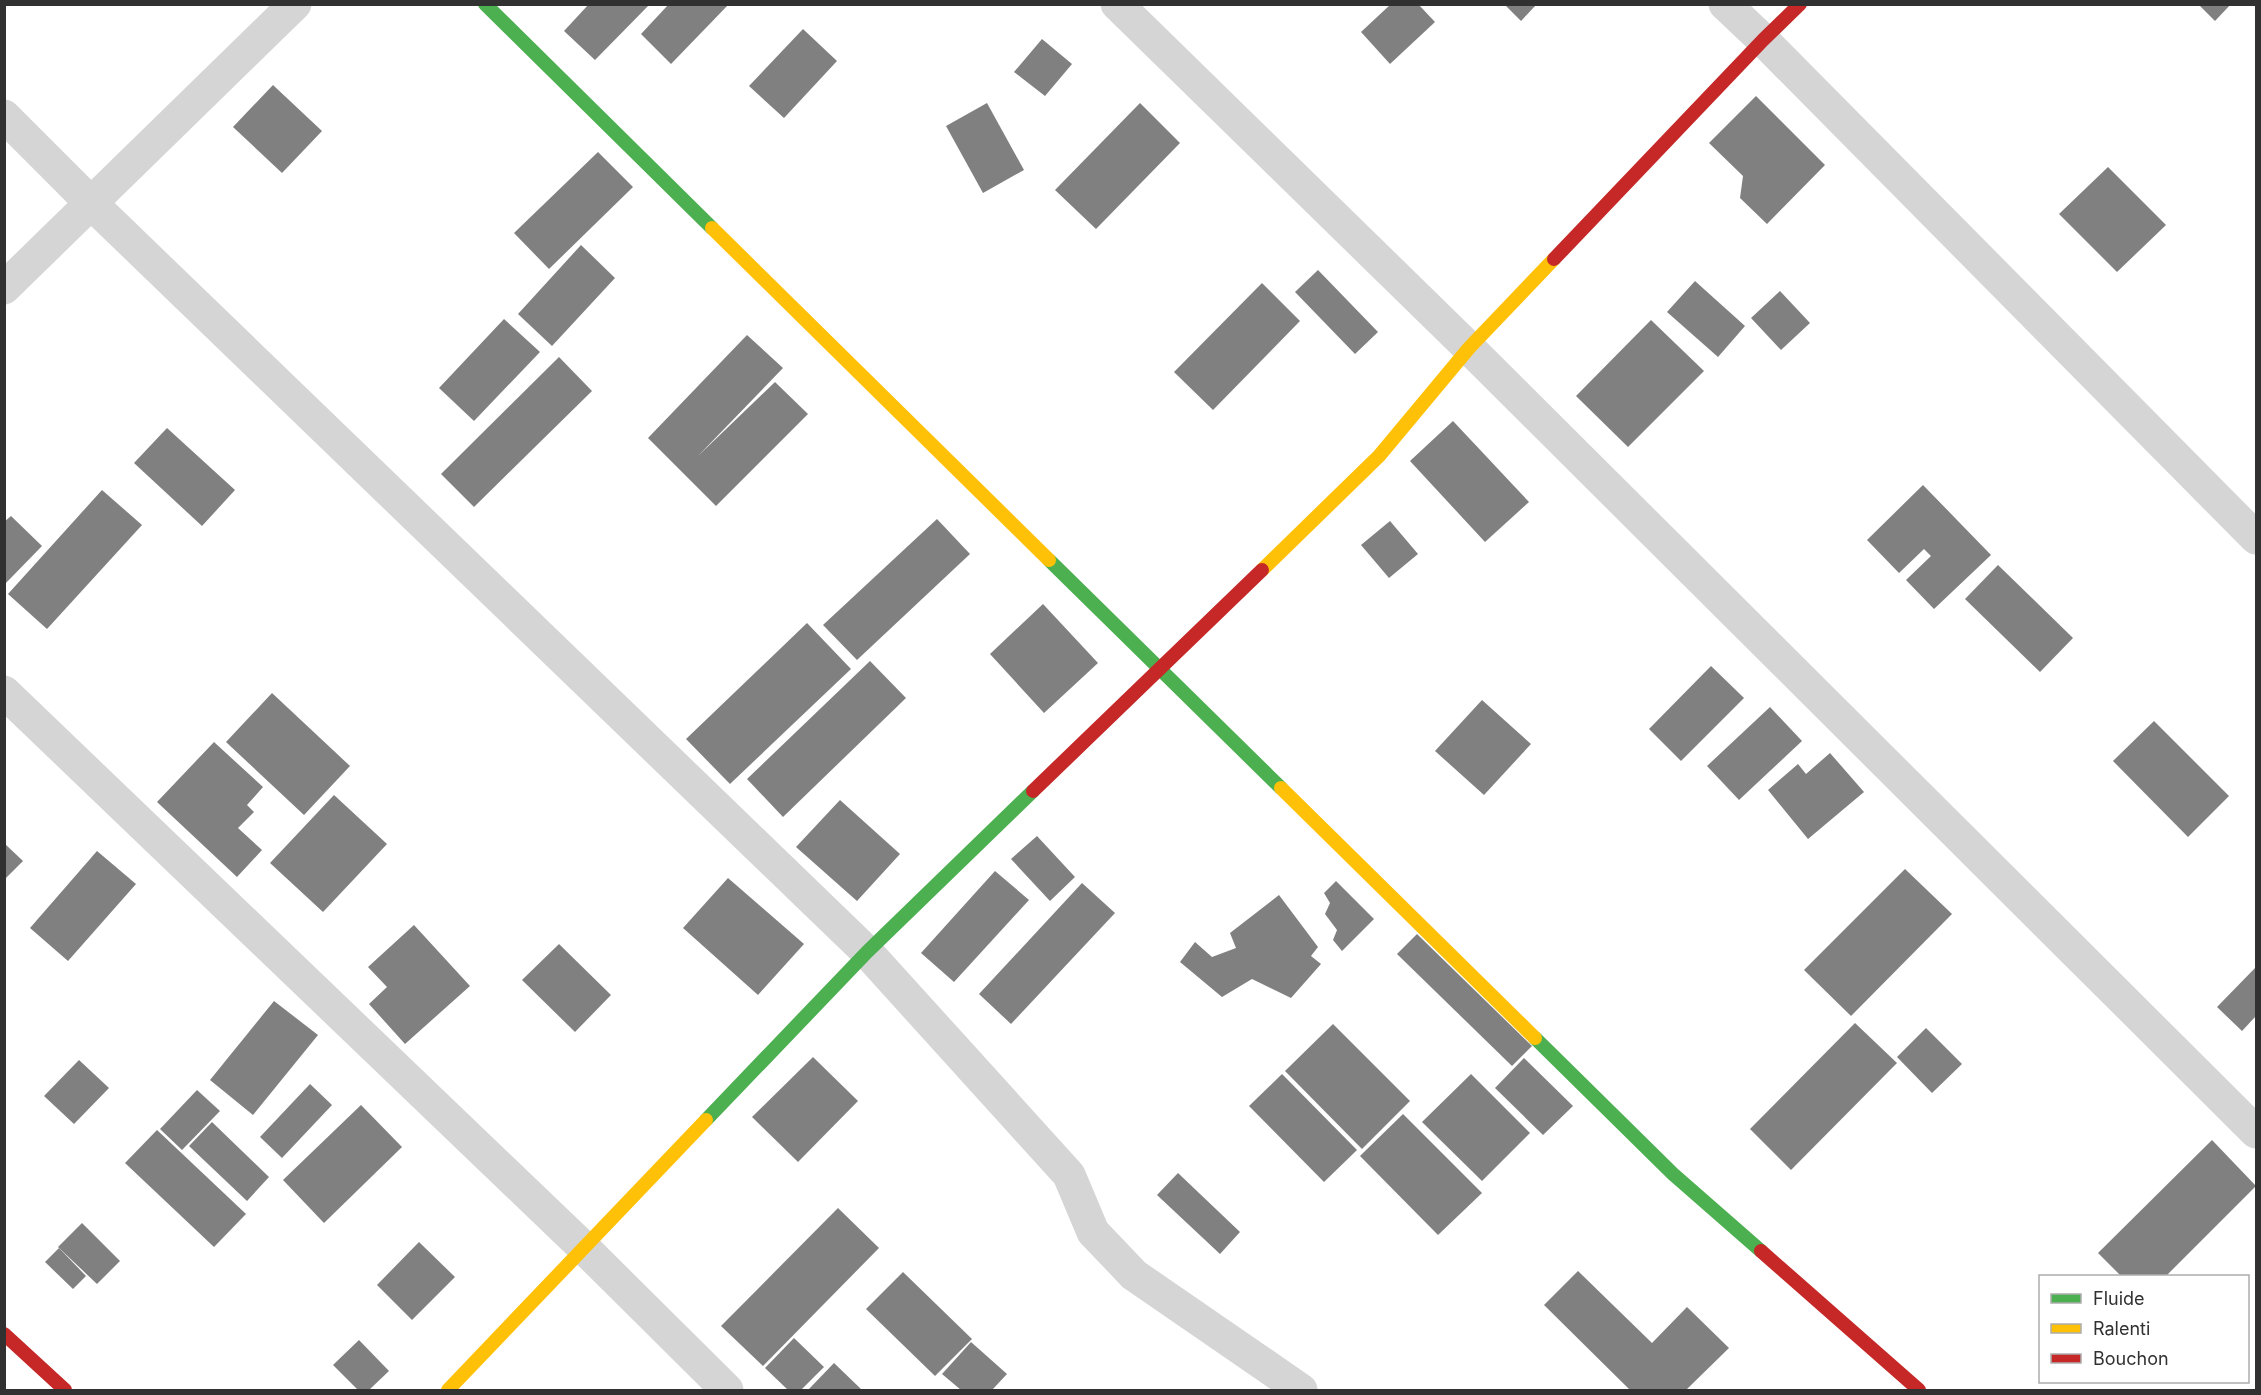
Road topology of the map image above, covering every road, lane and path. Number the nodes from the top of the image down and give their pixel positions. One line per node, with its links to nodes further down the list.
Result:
1 (295, 4): 8 (street)
2 (485, 4): 12 (street)
3 (1117, 4): 10 (street)
4 (1725, 4): 6 (street)
5 (1800, 4): 6 (street)
6 (1763, 40): 10 (street); 11 (street)
7 (4, 116): 8 (street)
8 (92, 204): 9 (street); 14 (street)
9 (4, 288)
10 (1469, 348): 12 (street); 15 (street)
11 (2256, 538)
12 (1161, 668): 14 (street); 22 (street)
13 (4, 692): 16 (street)
14 (867, 952): 16 (street); 21 (street)
15 (2256, 1132)
16 (583, 1247): 19 (street); 20 (street)
17 (4, 1334): 18 (street)
18 (65, 1390)
19 (448, 1390)
20 (727, 1390)
21 (1301, 1390)
22 (1919, 1390)

